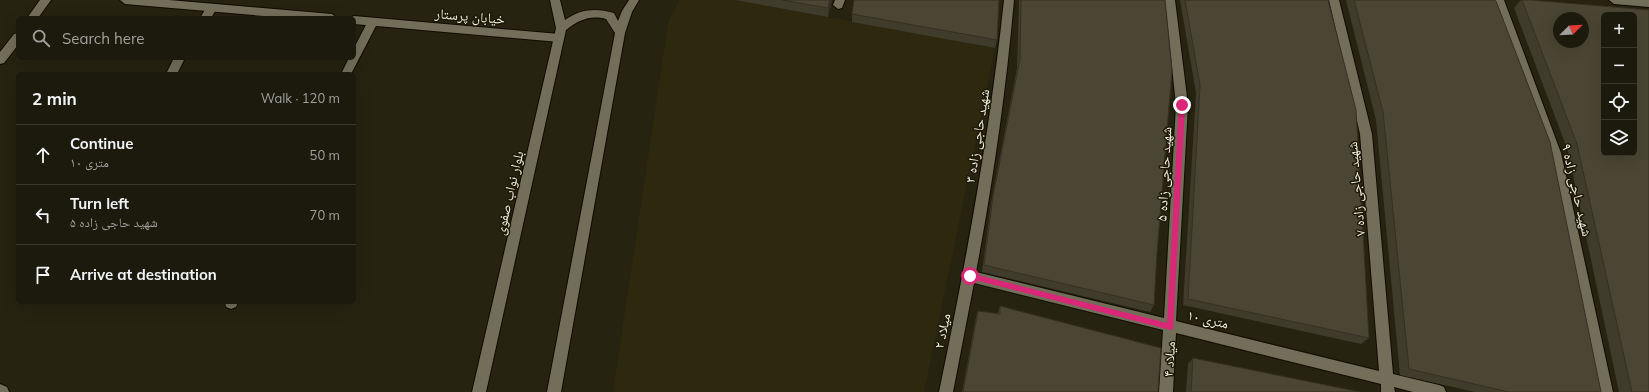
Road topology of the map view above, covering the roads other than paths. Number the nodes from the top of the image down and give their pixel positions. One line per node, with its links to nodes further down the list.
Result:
1 (46, 0): 12 (street)
2 (125, 0): 11 (street)
3 (555, 0): 17 (street, بلوار نواب صفوی)
4 (634, 0): 18 (street)
5 (1009, 0): 26 (street, شهید حاجی زاده ۳)
6 (1170, 0): 27 (street, شهید حاجی زاده ۵)
7 (1334, 0): 28 (street, شهید حاجی زاده ۷)
8 (1499, 0): 34 (street, شهید حاجی زاده ۹)
9 (1614, 0): 10 (street)
10 (1649, 3)
11 (212, 8): 13 (street); 14 (street)
12 (34, 16)
13 (206, 16)
14 (308, 16)
15 (356, 20): 16 (street, خیابان پرستار)
16 (373, 22): 17 (street, خیابان پرستار); 20 (street)
17 (560, 33): 18 (street); 29 (street, بلوار نواب صفوی)
18 (620, 33): 30 (street)
19 (16, 39): 21 (street)
20 (356, 55)
21 (0, 60)
22 (179, 60): 24 (street)
23 (353, 60): 25 (street)
24 (172, 72)
25 (347, 72)
26 (970, 276): 27 (street, ۱۰ متری); 31 (street, میلاد ۲)
27 (1171, 327): 28 (street, ۱۰ متری); 32 (street, میلاد ۴)
28 (1388, 385): 33 (street, ۱۰ متری)
29 (478, 392)
30 (554, 392)
31 (946, 392)
32 (1166, 392)
33 (1439, 392)
34 (1606, 392)

